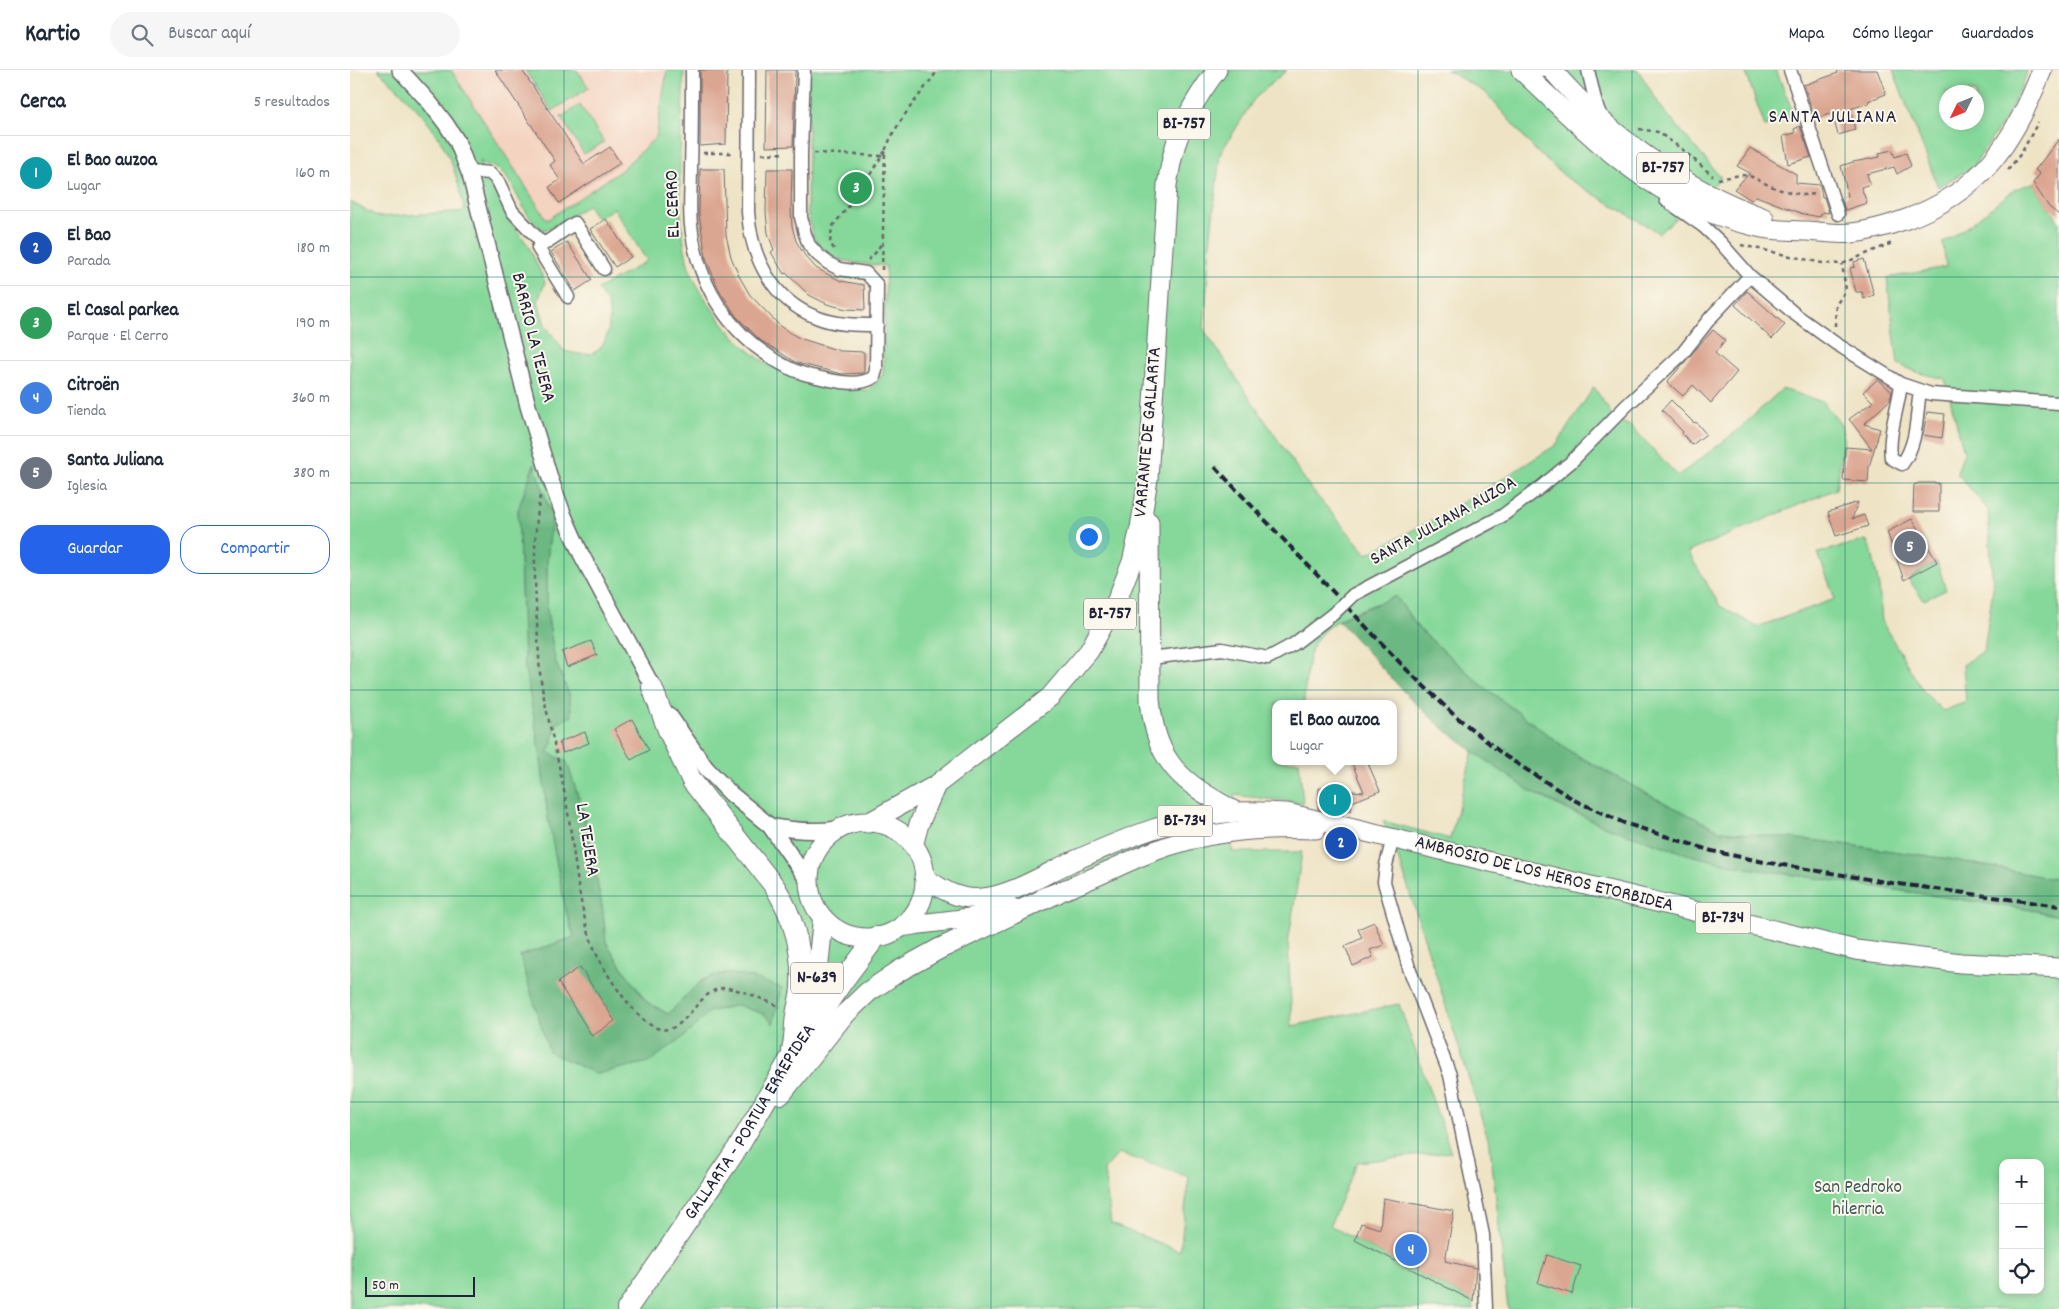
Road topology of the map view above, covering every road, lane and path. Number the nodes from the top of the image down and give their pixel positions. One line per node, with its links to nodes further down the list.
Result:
1 (400, 70): 23 (street, BARRIO LA TEJERA)
2 (692, 70): 40 (street, EL CERRO)
3 (749, 70): 40 (street)
4 (804, 70): 38 (street)
5 (938, 70): 15 (path)
6 (1217, 70): 46 (main road, VARIANTE DE GALLARTA / BI-757)
7 (1521, 70): 12 (main road, BI-757)
8 (1588, 70): 13 (street)
9 (1790, 70): 25 (street)
10 (2042, 70): 28 (main road, BI-757)
11 (1550, 71): 12 (street); 13 (main road, BI-757)
12 (1559, 106): 24 (main road, BI-757)
13 (1602, 122): 21 (main road, BI-757)
14 (1634, 128): 25 (path)
15 (885, 151): 22 (path); 29 (path)
16 (702, 153): 19 (path)
17 (786, 153): 20 (path)
18 (809, 153): 22 (path)
19 (741, 154)
20 (766, 154)
21 (1642, 154): 26 (street); 28 (main road, BI-757)
22 (883, 156): 33 (path)
23 (470, 175): 31 (street); 45 (street, BARRIO LA TEJERA)
24 (1650, 182): 26 (main road, BI-757); 26 (street)
25 (1831, 192): 27 (street)
26 (1697, 212): 28 (main road, BI-757); 37 (street)
27 (1838, 214)
28 (1798, 231)
29 (882, 241): 34 (path); 38 (path)
30 (1896, 241): 35 (path)
31 (543, 244): 36 (street); 39 (street)
32 (1746, 246): 35 (path)
33 (835, 250)
34 (861, 261)
35 (1842, 264): 41 (path)
36 (604, 269)
37 (1750, 276): 41 (street); 47 (street, SANTA JULIANA AUZOA, bridge)
38 (877, 285): 40 (street, EL CERRO)
39 (568, 297)
40 (877, 325)
41 (1835, 343): 42 (street)
42 (1901, 384): 43 (street); 43 (street)
43 (1920, 391): 44 (street)
44 (2059, 403)
45 (550, 478): 48 (street, BARRIO LA TEJERA); 64 (path, LA TEJERA)
46 (1148, 479): 47 (main road); 49 (main road, VARIANTE DE GALLARTA / BI-757)
47 (1151, 658): 50 (main road)
48 (652, 687): 52 (street, BARRIO LA TEJERA); 64 (highway)
49 (936, 786): 51 (main road, VARIANTE DE GALLARTA / BI-757); 56 (main road, VARIANTE DE GALLARTA / BI-757)
50 (1236, 812): 54 (main road, BI-734); 57 (main road, BI-734)
51 (868, 822): 53 (main road); 56 (main road)
52 (770, 826): 53 (street); 58 (street)
53 (839, 829): 58 (main road)
54 (1355, 830): 55 (main road, AMBROSIO DE LOS HEROS ETORBIDEA / BI-734); 59 (main road, BI-734)
55 (1393, 838): 63 (main road, AMBROSIO DE LOS HEROS ETORBIDEA / BI-734); 69 (street)
56 (913, 846): 57 (main road)
57 (924, 877): 61 (main road)
58 (809, 882): 60 (main road)
59 (1057, 893): 61 (main road, BI-734); 67 (highway)
60 (824, 919): 62 (main road); 65 (highway, GALLARTA - PORTUA ERREPIDEA / N-639)
61 (901, 927): 62 (main road)
62 (876, 938): 66 (highway, GALLARTA - PORTUA ERREPIDEA / N-639)
63 (2059, 968)
64 (796, 1014): 65 (highway)
65 (796, 1034): 66 (highway, N-639)
66 (791, 1057): 67 (highway, GALLARTA - PORTUA ERREPIDEA / N-639)
67 (739, 1146): 68 (highway, GALLARTA - PORTUA ERREPIDEA / N-639)
68 (627, 1309)
69 (1486, 1309)

